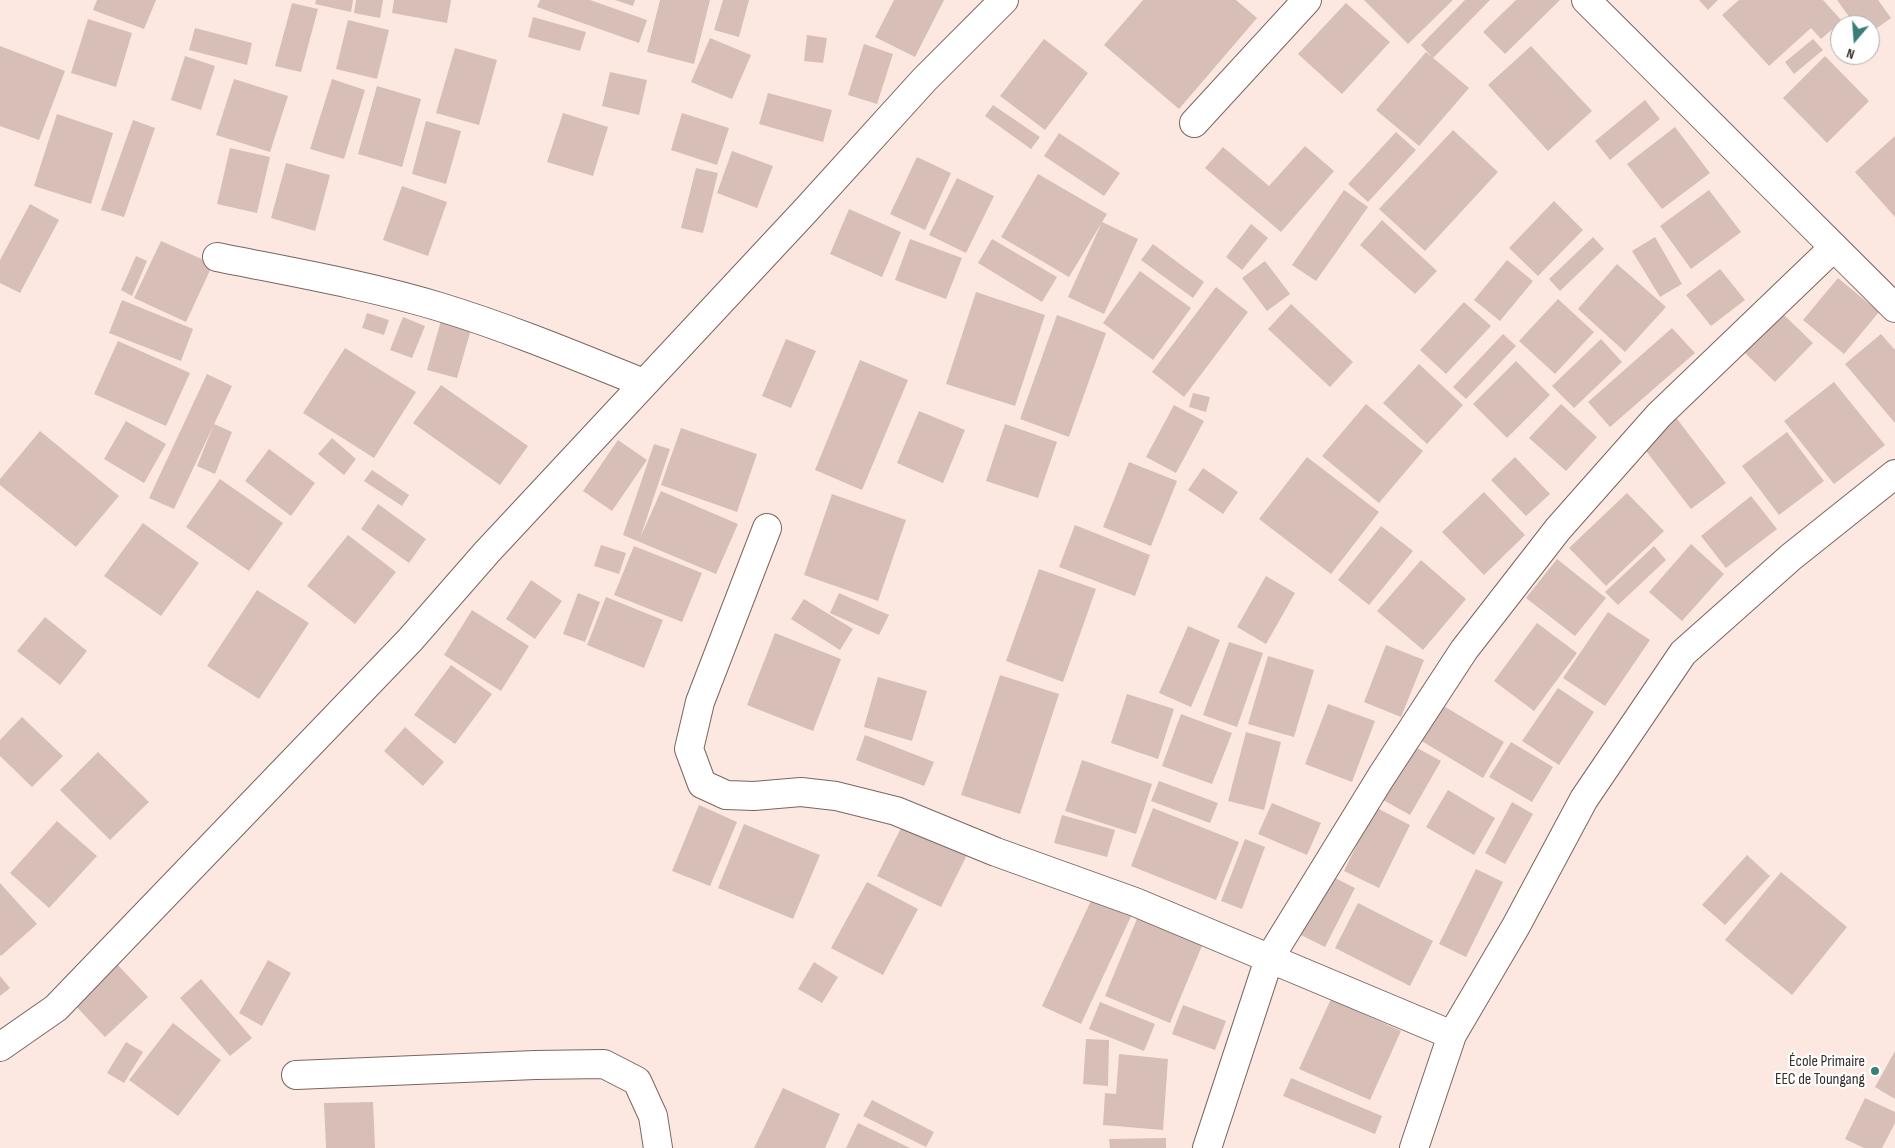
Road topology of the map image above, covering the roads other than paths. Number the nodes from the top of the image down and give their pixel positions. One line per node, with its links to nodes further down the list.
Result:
1 (1004, 0): 8 (street)
2 (1307, 0): 4 (street)
3 (1586, 0): 5 (street)
4 (1194, 123)
5 (1833, 248): 7 (street); 11 (street)
6 (217, 257): 8 (street)
7 (1895, 308)
8 (643, 383): 13 (street)
9 (1895, 474): 12 (street)
10 (767, 528): 11 (street)
11 (1269, 959): 12 (street); 16 (street)
12 (1452, 1035): 17 (street)
13 (1, 1048)
14 (296, 1075): 15 (street)
15 (658, 1148)
16 (1207, 1148)
17 (1414, 1148)

